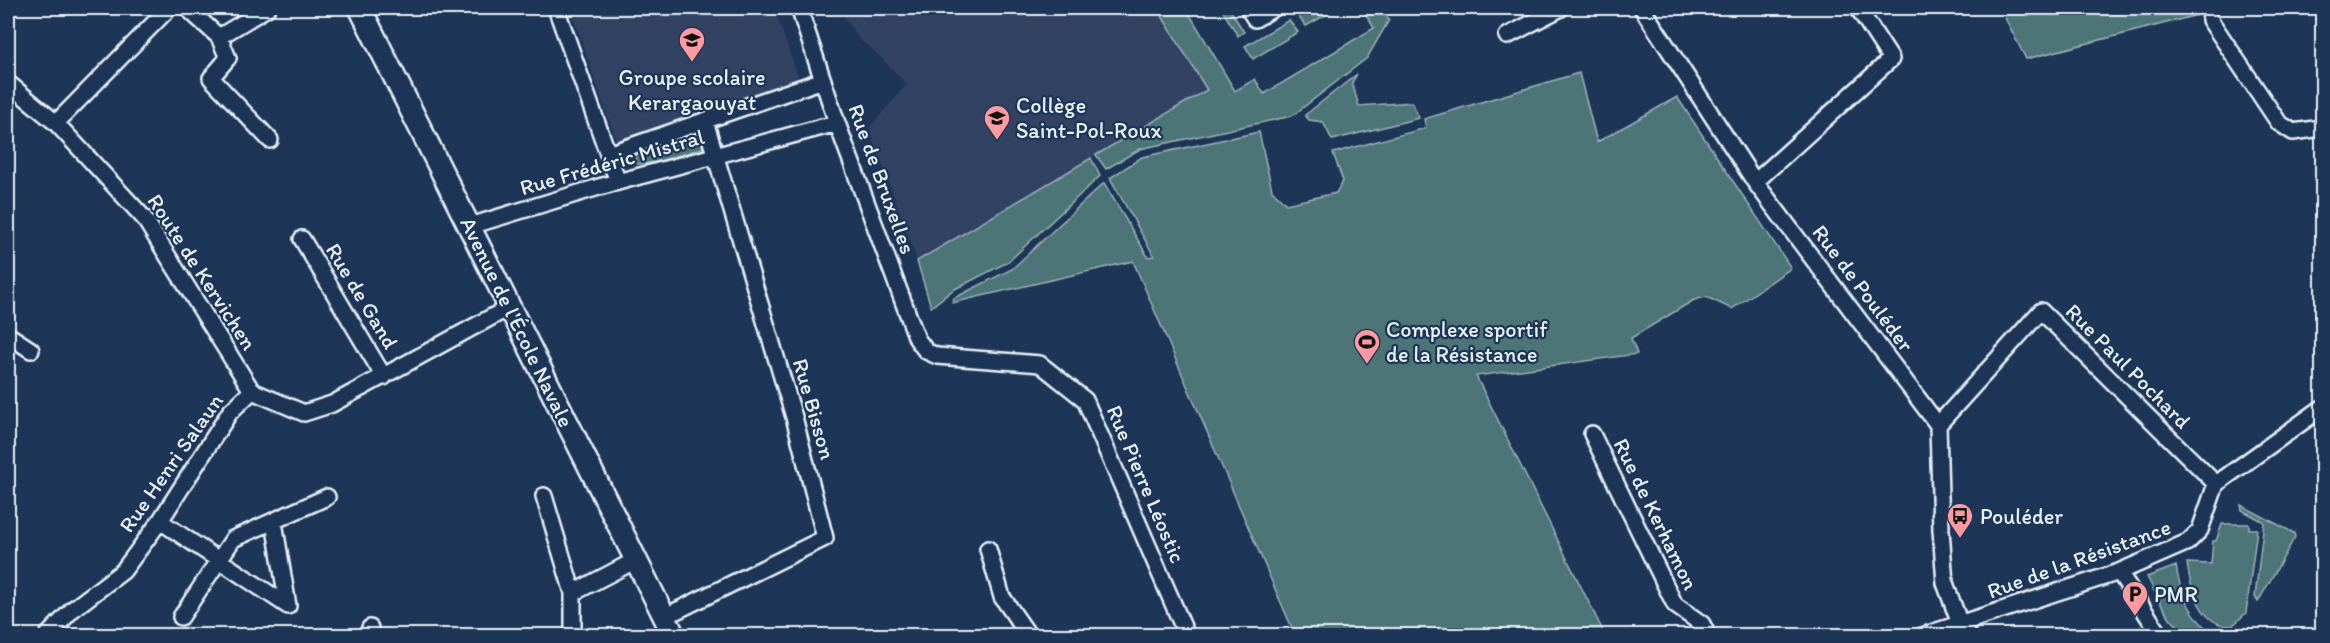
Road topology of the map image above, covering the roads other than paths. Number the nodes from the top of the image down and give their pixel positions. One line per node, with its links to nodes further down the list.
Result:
1 (169, 8): 18 (street)
2 (187, 8): 14 (street)
3 (267, 8): 14 (street)
4 (360, 8): 26 (street, Avenue de l'École Navale)
5 (556, 8): 22 (street)
6 (799, 8): 15 (street, Rue de Bruxelles)
7 (1248, 8): 8 (street)
8 (1274, 8)
9 (1561, 8): 13 (street)
10 (1642, 8): 24 (street, Rue de Pouléder)
11 (1858, 8): 24 (street)
12 (2210, 21): 20 (street)
13 (1507, 36)
14 (219, 37): 21 (street)
15 (823, 80): 17 (street, Rue Frédéric Mistral); 19 (street, Rue de Bruxelles)
16 (8, 83): 18 (street, Route de Kervichen)
17 (705, 121): 22 (street, Rue Frédéric Mistral); 23 (street, Rue Bisson)
18 (56, 123): 33 (street, Route de Kervichen)
19 (837, 123): 23 (street, Rue Frédéric Mistral); 31 (street, Rue de Bruxelles)
20 (2322, 128)
21 (270, 140)
22 (608, 154): 25 (street)
23 (716, 156): 25 (street, Rue Frédéric Mistral); 48 (street, Rue Bisson)
24 (1755, 182): 35 (street, Rue de Pouléder)
25 (618, 183): 26 (street, Rue Frédéric Mistral)
26 (470, 226): 28 (street, Avenue de l'École Navale)
27 (302, 239): 32 (street, Rue de Gand)
28 (510, 307): 32 (street, Rue Henri Salaun); 44 (street, Avenue de l'École Navale)
29 (8, 335): 30 (street)
30 (31, 350)
31 (937, 356): 53 (street, Rue Pierre Léostic)
32 (384, 377): 33 (street, Rue Henri Salaun)
33 (252, 391): 40 (street, Rue Henri Salaun)
34 (2322, 408): 37 (street)
35 (1938, 424): 37 (street, Rue Paul Pochard); 49 (street)
36 (1592, 434): 54 (street, Rue de Kerhamon)
37 (2216, 484): 45 (street, Rue de la Résistance)
38 (544, 496): 46 (street)
39 (327, 497): 41 (street)
40 (160, 521): 43 (street); 50 (street, Rue Henri Salaun)
41 (274, 522): 43 (street); 43 (street)
42 (987, 549): 52 (street)
43 (221, 559): 47 (street)
44 (636, 560): 46 (street); 48 (street, Avenue de l'École Navale)
45 (2119, 572): 49 (street, Rue de la Résistance); 56 (street)
46 (573, 593): 51 (street)
47 (181, 617)
48 (669, 626)
49 (1964, 630): 55 (street, Rue de la Résistance)
50 (47, 636)
51 (573, 636)
52 (1029, 636)
53 (1187, 636)
54 (1708, 636)
55 (1922, 636)
56 (2161, 636)

